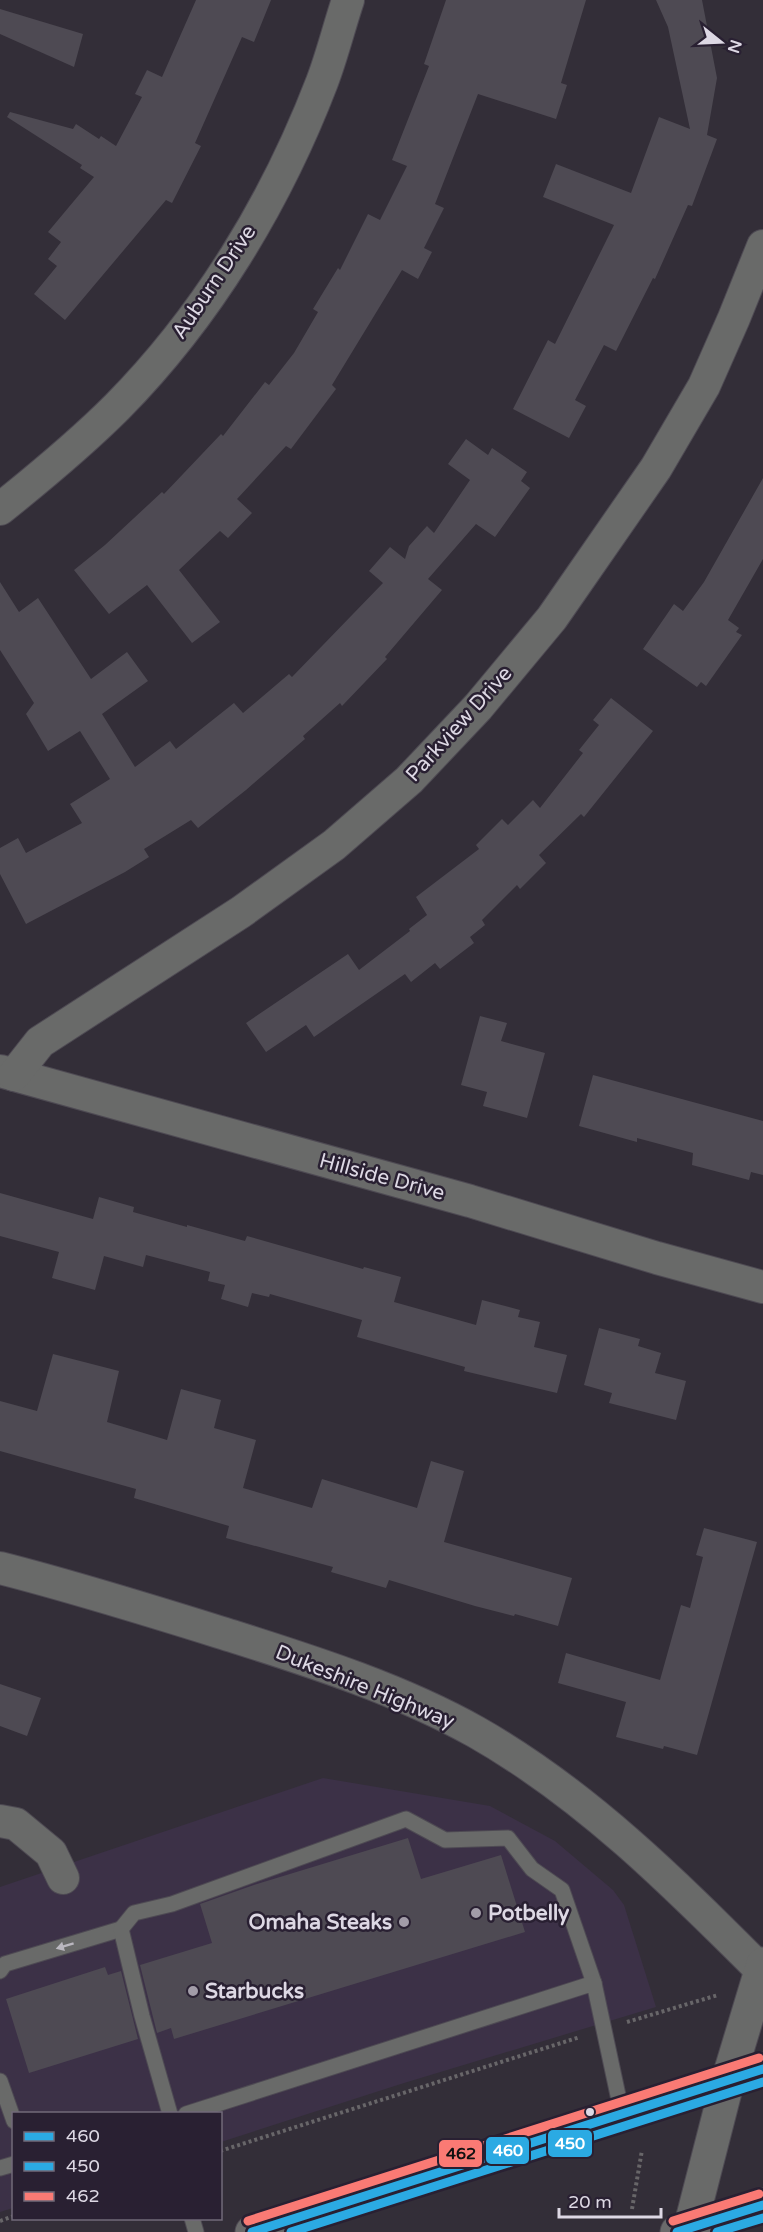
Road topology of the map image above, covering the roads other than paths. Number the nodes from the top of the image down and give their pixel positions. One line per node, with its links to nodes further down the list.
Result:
1 (348, 0): 3 (street, Auburn Drive)
2 (763, 246): 4 (street, Parkview Drive)
3 (0, 509)
4 (7, 1073): 5 (street, Hillside Drive)
5 (763, 1287)
6 (0, 1569): 10 (street, Dukeshire Highway)
7 (0, 1821): 8 (street)
8 (63, 1878)
9 (122, 1929): 11 (lane, one-way to 11); 12 (lane); 16 (lane)
10 (762, 1967): 14 (street)
11 (0, 1971)
12 (594, 1983): 17 (lane); 18 (lane)
13 (763, 2069): 14 (main road)
14 (728, 2080): 18 (main road); 21 (street)
15 (0, 2081): 19 (lane)
16 (169, 2112)
17 (192, 2112)
18 (622, 2114): 22 (main road)
19 (12, 2115)
20 (763, 2205): 21 (main road)
21 (686, 2231)
22 (252, 2232)

